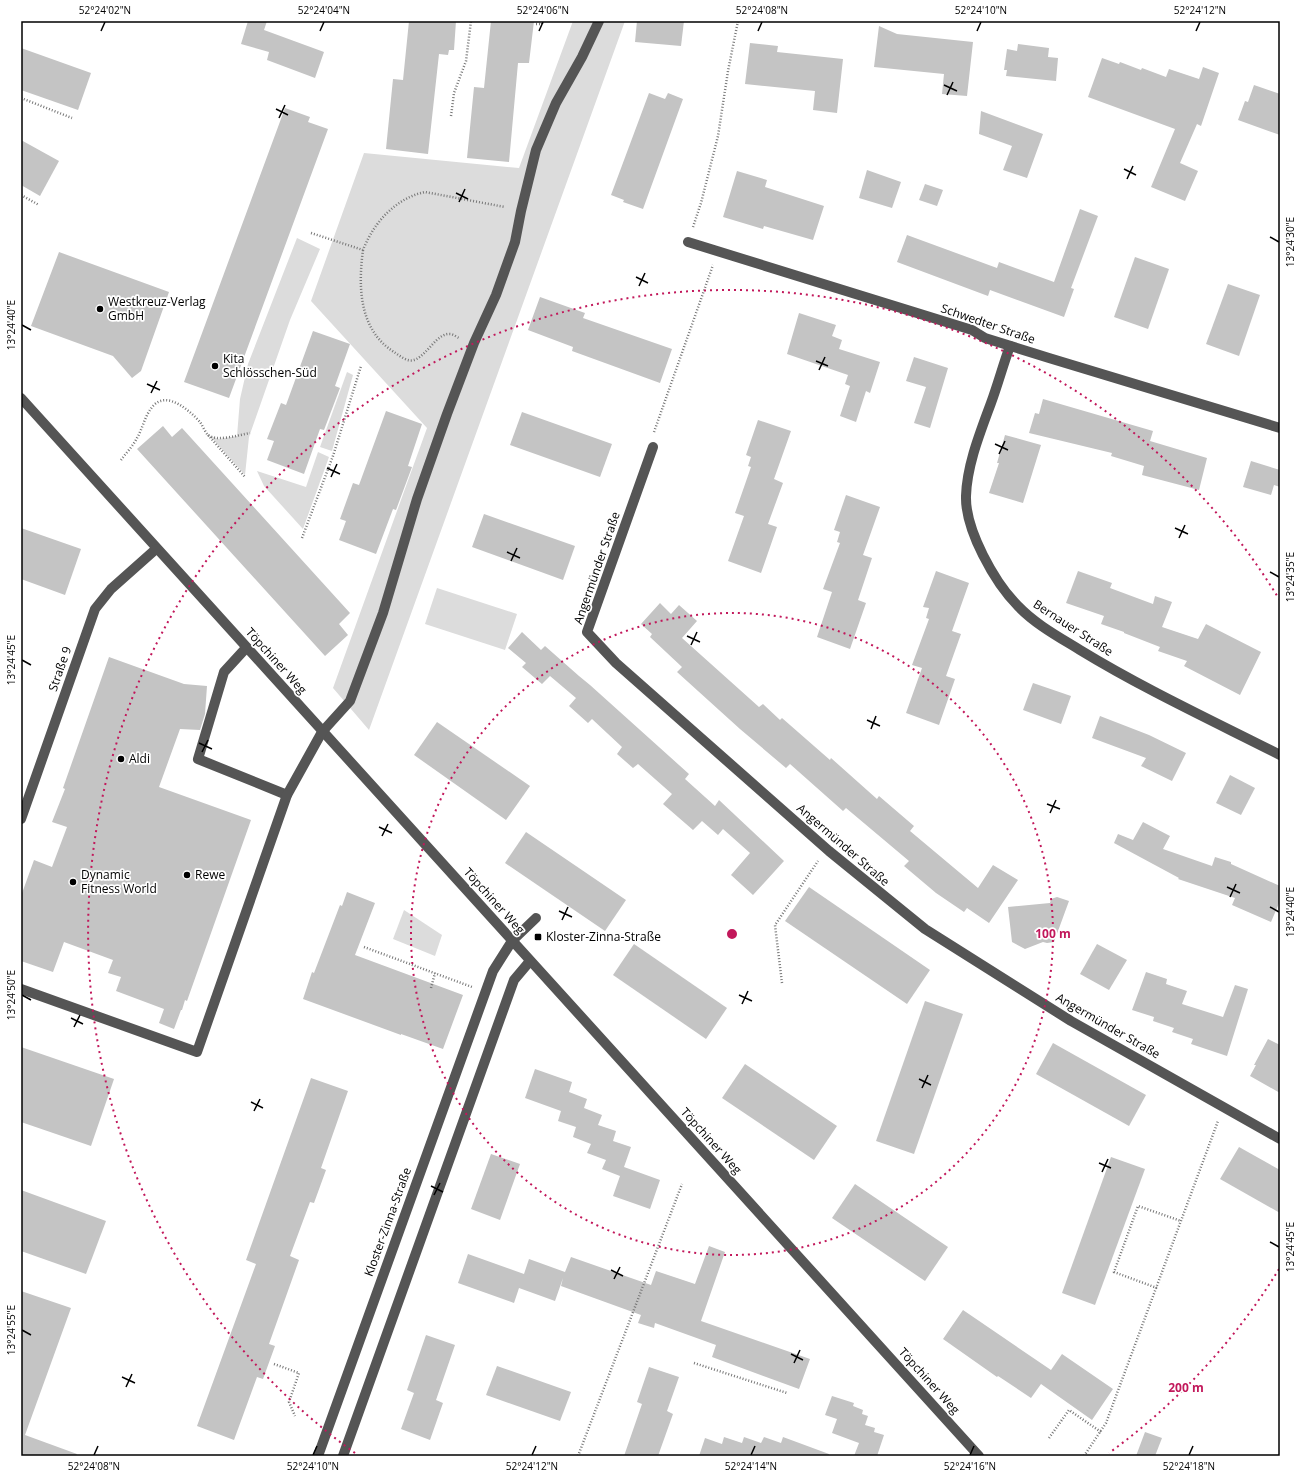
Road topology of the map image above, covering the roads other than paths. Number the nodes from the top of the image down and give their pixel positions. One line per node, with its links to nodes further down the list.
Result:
1 (599, 21): 9 (street)
2 (688, 242): 3 (street, Schwedter Straße)
3 (1010, 346): 5 (street, Schwedter Straße); 10 (street, Bernauer Straße)
4 (21, 398): 7 (street, Töpchiner Weg)
5 (1280, 428)
6 (653, 447): 17 (street, Angermünder Straße)
7 (156, 549): 8 (street, Töpchiner Weg); 12 (street, Straße 9)
8 (246, 648): 9 (street, Töpchiner Weg); 11 (street)
9 (322, 732): 11 (street); 14 (street, Töpchiner Weg)
10 (1280, 755)
11 (287, 795): 16 (street)
12 (21, 819)
13 (536, 918): 14 (street, Kloster-Zinna-Straße)
14 (512, 941): 15 (street, Töpchiner Weg); 18 (street, Kloster-Zinna-Straße)
15 (530, 961): 19 (street); 20 (street, Töpchiner Weg)
16 (21, 989)
17 (1280, 1139)
18 (318, 1456)
19 (342, 1456)
20 (980, 1456)

